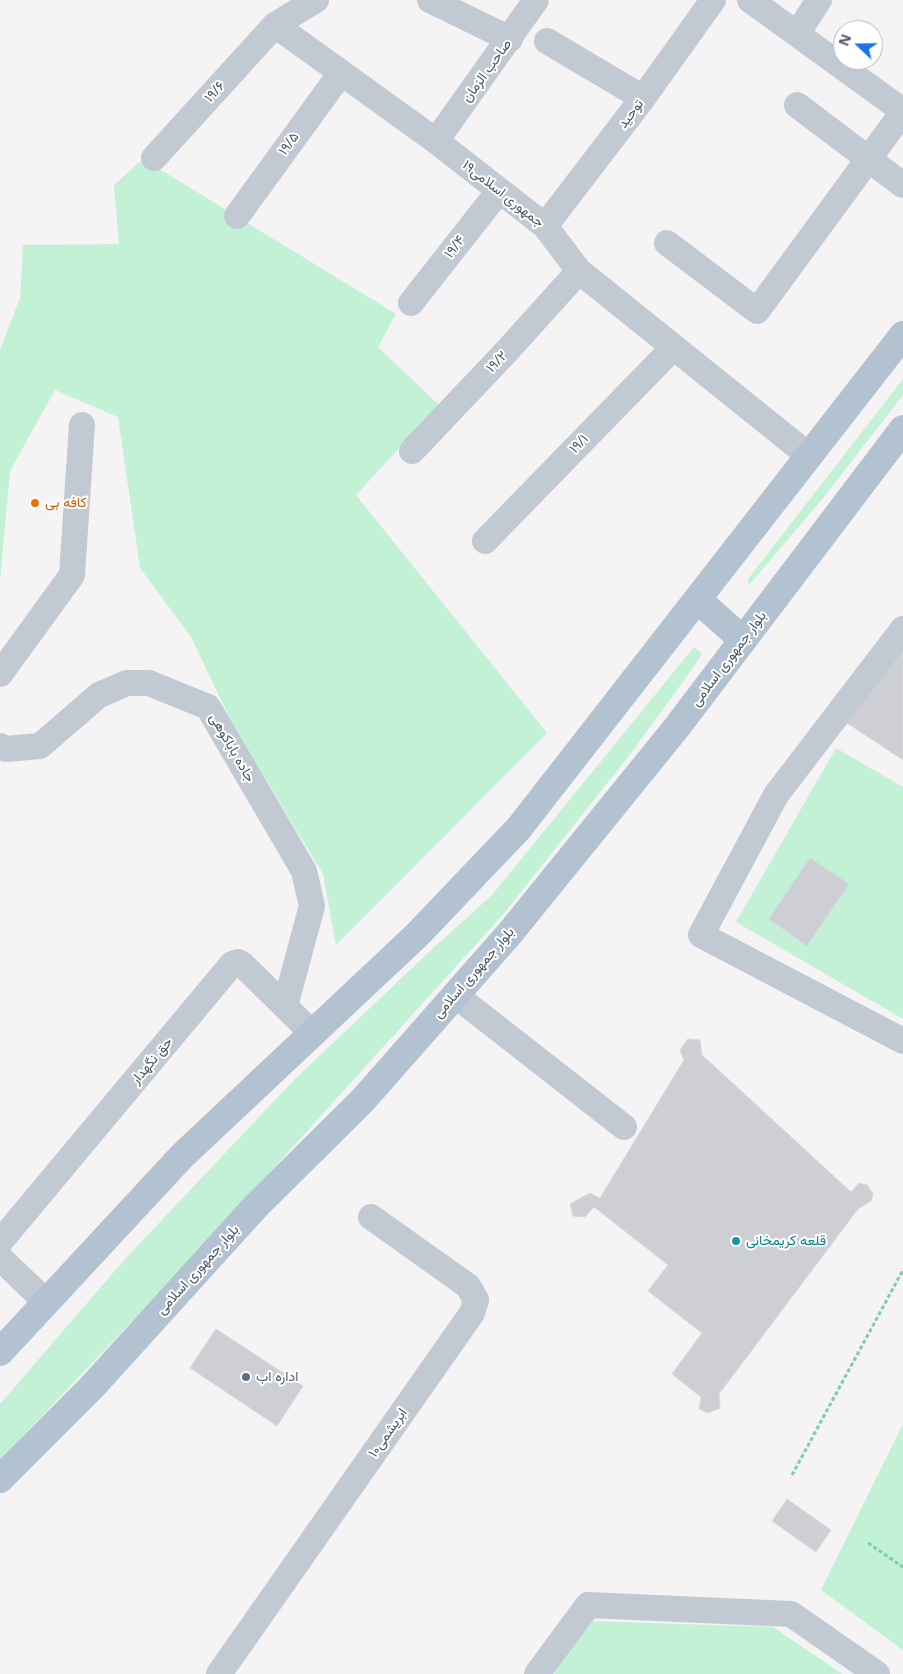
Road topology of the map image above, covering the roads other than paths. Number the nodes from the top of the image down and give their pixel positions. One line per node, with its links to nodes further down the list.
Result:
1 (430, 0): 9 (street)
2 (536, 0): 9 (street, صاحب الزمان)
3 (713, 0): 12 (street, توحید)
4 (750, 0): 8 (street)
5 (819, 0): 8 (street)
6 (314, 1): 7 (street, ۱۹/۶)
7 (275, 25): 11 (street, جمهوری اسلامی۱۹); 16 (street, ۱۹/۶)
8 (797, 34): 14 (street)
9 (510, 39): 15 (street, صاحب الزمان)
10 (547, 42): 12 (street)
11 (341, 73): 15 (street, جمهوری اسلامی۱۹); 20 (street, ۱۹/۵)
12 (643, 98): 21 (street, توحید)
13 (797, 104): 17 (street)
14 (903, 112): 17 (street)
15 (436, 141): 19 (street, جمهوری اسلامی۱۹)
16 (154, 158)
17 (869, 158): 18 (street); 22 (street)
18 (903, 185)
19 (499, 191): 21 (street, جمهوری اسلامی۱۹); 24 (street, ۱۹/۴)
20 (237, 216)
21 (545, 226): 23 (street, جمهوری اسلامی۱۹)
22 (667, 242)
23 (579, 271): 26 (street, جمهوری اسلامی۱۹); 29 (street, ۱۹/۲)
24 (411, 303)
25 (903, 335): 30 (main road)
26 (674, 347): 30 (street, جمهوری اسلامی۱۹); 31 (street, ۱۹/۱)
27 (82, 426): 35 (street)
28 (903, 429): 34 (main road, بلوار جمهوری اسلامی)
29 (412, 450)
30 (808, 455): 32 (main road)
31 (485, 541)
32 (698, 600): 34 (main road); 39 (main road)
33 (903, 629): 40 (street)
34 (743, 640): 37 (main road, بلوار جمهوری اسلامی)
35 (0, 674)
36 (0, 746): 38 (street, جاده باباکوهی)
37 (455, 996): 41 (street); 47 (main road, بلوار جمهوری اسلامی)
38 (285, 1006): 39 (street, حق نگهدار); 43 (street, حق نگهدار)
39 (313, 1034): 45 (main road)
40 (903, 1041)
41 (624, 1127)
42 (371, 1217): 48 (street, ابریشمی۱۰)
43 (0, 1242)
44 (0, 1258): 45 (street)
45 (45, 1301): 46 (main road)
46 (0, 1352)
47 (0, 1479)
48 (219, 1674)
49 (537, 1674): 50 (street)
50 (877, 1674)

